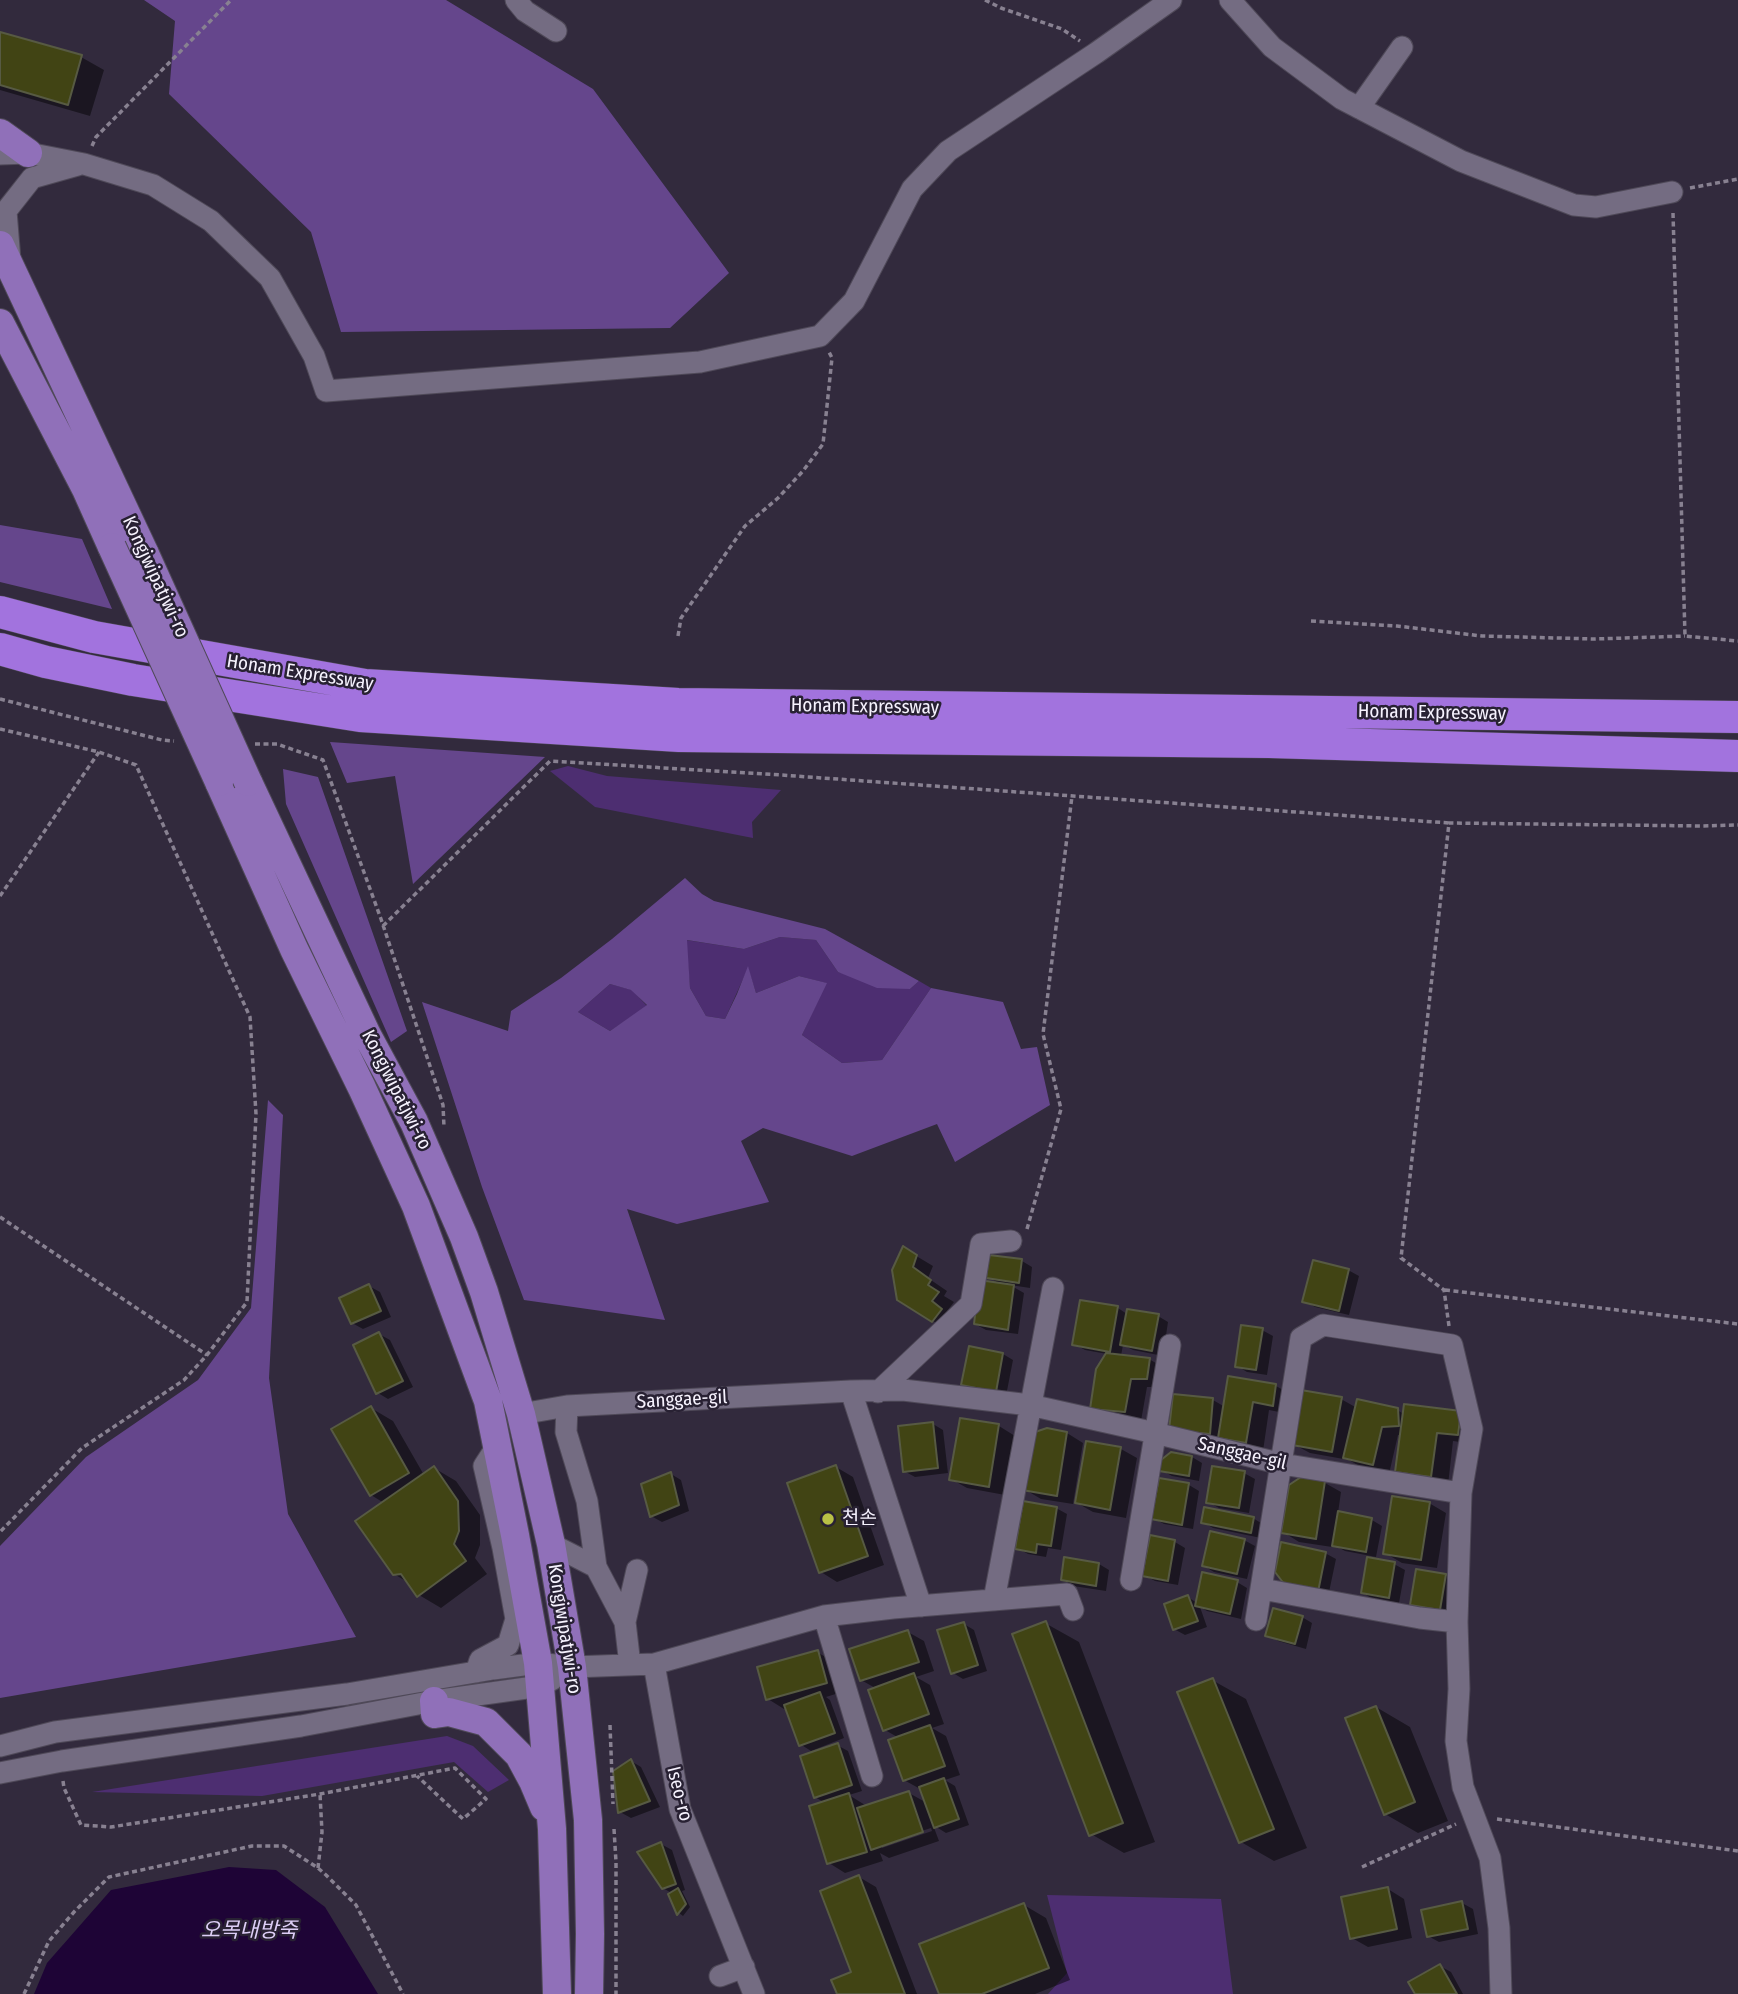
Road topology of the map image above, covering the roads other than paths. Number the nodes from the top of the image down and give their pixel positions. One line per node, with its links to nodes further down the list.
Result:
1 (516, 0): 4 (street)
2 (1171, 0): 10 (street)
3 (1230, 0): 6 (street)
4 (556, 31)
5 (1402, 47): 6 (street)
6 (1359, 108): 11 (street)
7 (0, 133): 8 (main road)
8 (28, 153): 9 (street); 10 (street)
9 (0, 154)
10 (84, 164): 12 (street)
11 (1672, 192)
12 (5, 255): 25 (main road, Kongjwipatjwi-ro, bridge)
13 (0, 323): 27 (main road, Kongjwipatjwi-ro, bridge)
14 (0, 612): 16 (highway, Honam Expressway)
15 (0, 649): 17 (highway, Honam Expressway)
16 (1738, 717)
17 (1738, 756)
18 (1011, 1241): 22 (street)
19 (1053, 1288): 23 (street)
20 (1170, 1345): 26 (street)
21 (851, 1391): 22 (street, Sanggae-gil); 24 (street, Sanggae-gil); 36 (street)
22 (878, 1391): 23 (street, Sanggae-gil)
23 (1030, 1405): 26 (street, Sanggae-gil); 35 (street)
24 (566, 1406): 25 (street, Sanggae-gil); 31 (street)
25 (521, 1414): 30 (main road, Kongjwipatjwi-ro)
26 (1155, 1433): 28 (street, Sanggae-gil); 33 (street)
27 (497, 1446): 45 (street); 46 (main road, Kongjwipatjwi-ro)
28 (1282, 1464): 29 (street, Sanggae-gil); 29 (street); 34 (street)
29 (1461, 1493): 41 (street)
30 (551, 1545): 31 (street); 44 (main road, Kongjwipatjwi-ro)
31 (596, 1567): 40 (street)
32 (637, 1570): 40 (street)
33 (1131, 1580)
34 (1262, 1589): 39 (street); 41 (street)
35 (994, 1600): 36 (street); 37 (street)
36 (921, 1606): 38 (street)
37 (1073, 1610)
38 (824, 1616): 42 (street); 52 (street)
39 (1256, 1620)
40 (625, 1622): 43 (street)
41 (1457, 1622): 59 (street)
42 (654, 1664): 43 (street); 54 (street, Iseo-ro)
43 (631, 1665): 44 (street)
44 (572, 1667): 46 (street); 57 (main road, Kongjwipatjwi-ro)
45 (477, 1672): 46 (street); 48 (street)
46 (539, 1674): 47 (street); 53 (main road, Kongjwipatjwi-ro)
47 (434, 1701): 50 (street); 53 (main road)
48 (105, 1725): 49 (street); 50 (street)
49 (0, 1746)
50 (109, 1754): 51 (street)
51 (0, 1773)
52 (872, 1776)
53 (552, 1829): 56 (main road, Kongjwipatjwi-ro)
54 (744, 1967): 55 (street); 58 (street, Iseo-ro)
55 (720, 1976)
56 (557, 1994)
57 (589, 1994)
58 (754, 1994)
59 (1501, 1994)

